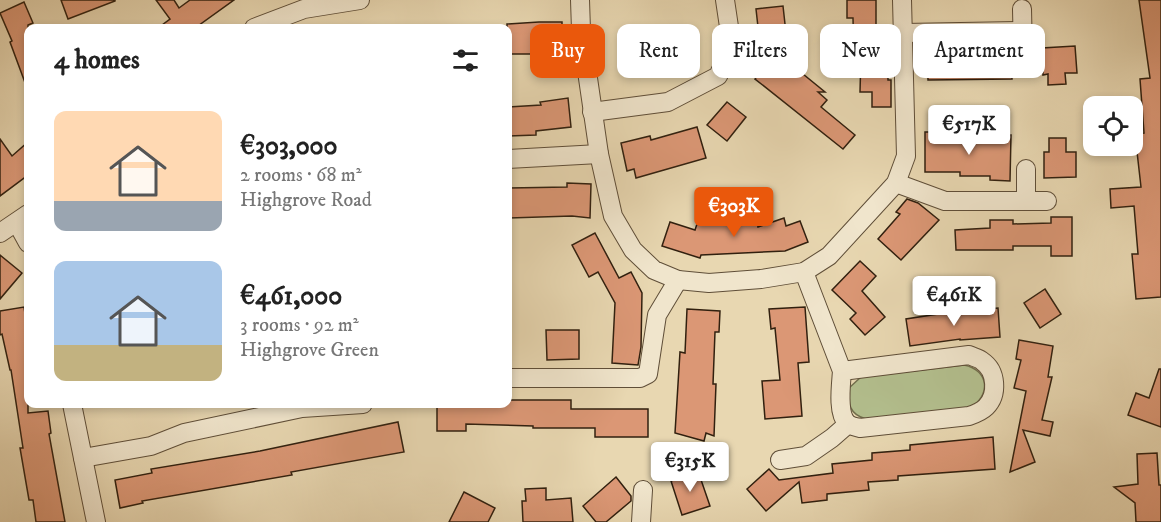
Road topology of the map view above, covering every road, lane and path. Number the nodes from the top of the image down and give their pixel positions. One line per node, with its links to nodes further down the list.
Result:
1 (360, 0): 6 (street)
2 (580, 0): 10 (street)
3 (725, 0): 10 (street)
4 (902, 0): 8 (street)
5 (1022, 9): 7 (street)
6 (265, 24)
7 (1022, 24)
8 (903, 33): 9 (street); 14 (street)
9 (913, 33)
10 (592, 112): 11 (street)
11 (598, 154): 12 (street); 20 (street)
12 (512, 159)
13 (1026, 169): 15 (street)
14 (896, 183): 15 (street); 19 (street)
15 (1026, 201): 16 (street)
16 (1047, 201)
17 (23, 219): 18 (street)
18 (0, 233)
19 (804, 272): 20 (street); 21 (street)
20 (678, 280): 22 (street)
21 (842, 371): 25 (street); 25 (street)
22 (512, 378)
23 (73, 408): 26 (street)
24 (302, 408): 26 (street)
25 (848, 424): 27 (street)
26 (83, 458): 29 (street)
27 (780, 460)
28 (643, 490): 30 (street)
29 (96, 522)
30 (641, 522)

